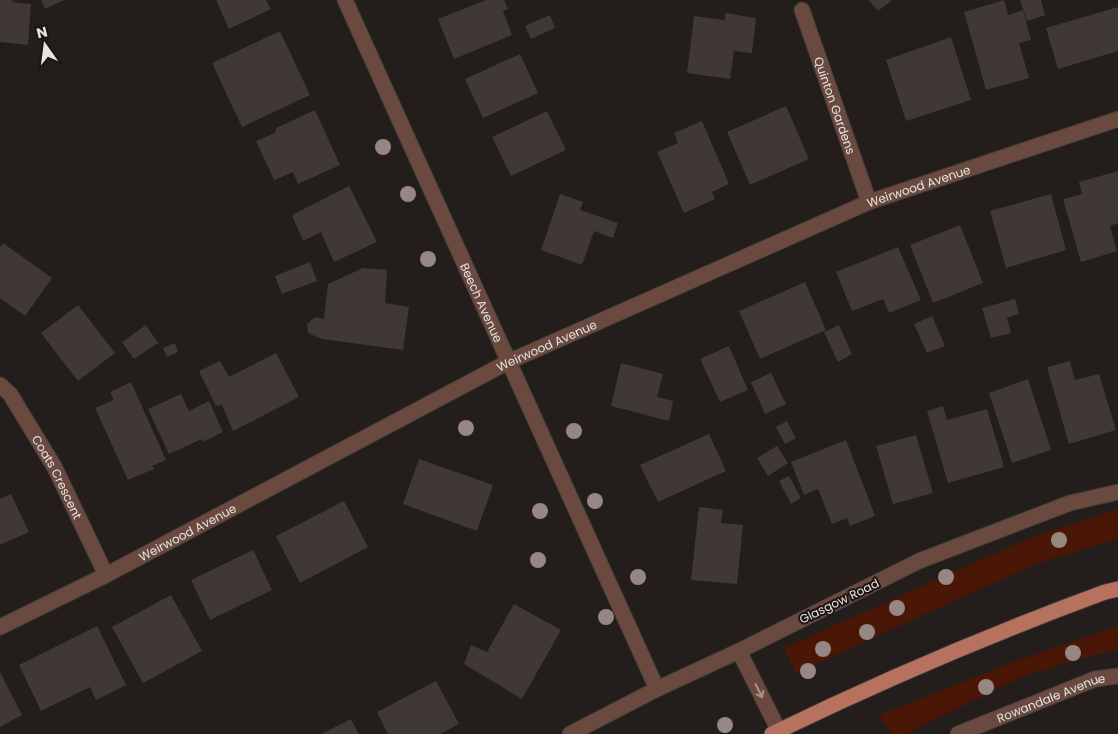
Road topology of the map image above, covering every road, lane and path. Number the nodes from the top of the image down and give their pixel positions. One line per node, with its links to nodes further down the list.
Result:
1 (345, 0): 5 (street, Beech Avenue)
2 (802, 10): 4 (street, Quinton Gardens)
3 (1118, 119): 4 (street, Weirwood Avenue)
4 (869, 202): 5 (street, Weirwood Avenue)
5 (508, 362): 8 (street, Weirwood Avenue); 13 (street, Beech Avenue)
6 (0, 385): 8 (street, Coats Crescent)
7 (1118, 492): 11 (street, Glasgow Road)
8 (106, 575): 10 (street, Weirwood Avenue)
9 (1118, 589): 15 (main road)
10 (0, 627)
11 (739, 650): 13 (street, Glasgow Road); 15 (street, one-way to 15)
12 (1118, 676): 16 (street, Rowandale Avenue)
13 (657, 688): 14 (street, Glasgow Road)
14 (580, 732)
15 (775, 732)
16 (958, 734)

